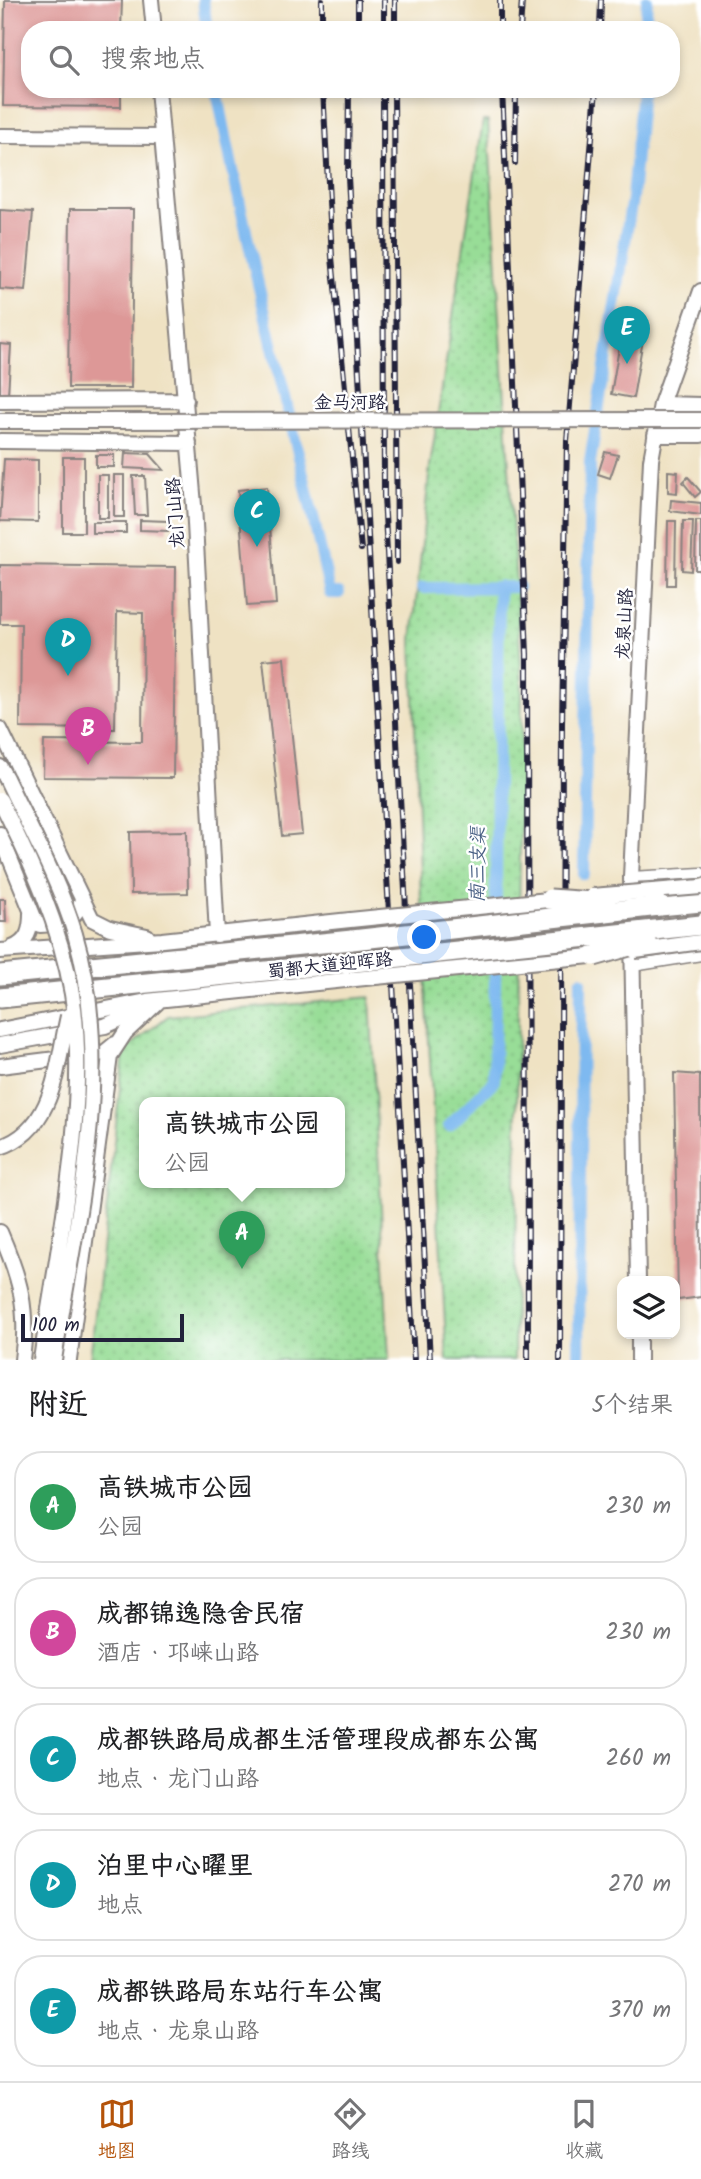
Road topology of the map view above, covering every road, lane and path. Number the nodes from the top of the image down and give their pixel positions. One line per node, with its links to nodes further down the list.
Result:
1 (151, 0): 2 (street)
2 (153, 21)
3 (159, 98): 5 (street, 龙门山路)
4 (0, 136): 5 (street)
5 (162, 137): 7 (street, 龙门山路)
6 (701, 291): 9 (street, 龙泉山路)
7 (186, 400): 8 (street); 16 (street, 龙门山路)
8 (0, 401)
9 (661, 404): 10 (street); 13 (street, 龙泉山路)
10 (701, 405)
11 (701, 420): 12 (street, 金马河路, bridge)
12 (0, 421)
13 (655, 435): 14 (street); 22 (street, 龙泉山路)
14 (701, 435)
15 (0, 441): 16 (street)
16 (189, 443): 30 (street, 龙门山路)
17 (0, 729): 25 (street)
18 (3, 772): 53 (street, bridge)
19 (0, 800): 41 (street, bridge)
20 (0, 834): 28 (street)
21 (701, 873): 22 (street)
22 (631, 877): 36 (street, 龙泉山路)
23 (701, 887): 24 (street, bridge)
24 (550, 899): 27 (highway, bridge); 30 (street, bridge)
25 (82, 900): 28 (street); 31 (street)
26 (701, 902): 27 (highway, 蜀都大道迎晖路)
27 (660, 906): 38 (highway, 蜀都大道迎晖路, bridge)
28 (31, 913): 33 (street)
29 (701, 925): 34 (highway, bridge); 37 (highway, 蜀都大道迎晖路, bridge)
30 (217, 935): 31 (street)
31 (162, 940): 33 (street)
32 (701, 943): 34 (street, bridge)
33 (3, 951)
34 (594, 956): 37 (street, bridge)
35 (701, 956): 36 (street)
36 (633, 967): 49 (street, 龙泉山路)
37 (355, 971): 39 (street); 40 (highway, 蜀都大道迎晖路)
38 (0, 975)
39 (218, 992): 42 (street); 43 (street)
40 (0, 998)
41 (72, 998): 47 (street, bridge); 52 (street, bridge)
42 (158, 1002): 44 (street); 45 (street)
43 (0, 1030)
44 (115, 1044): 46 (street); 54 (street)
45 (0, 1045)
46 (0, 1066)
47 (0, 1147)
48 (0, 1232): 51 (street)
49 (638, 1276)
50 (639, 1339): 55 (street)
51 (22, 1360)
52 (41, 1360)
53 (54, 1360)
54 (69, 1360)
55 (639, 1360)

